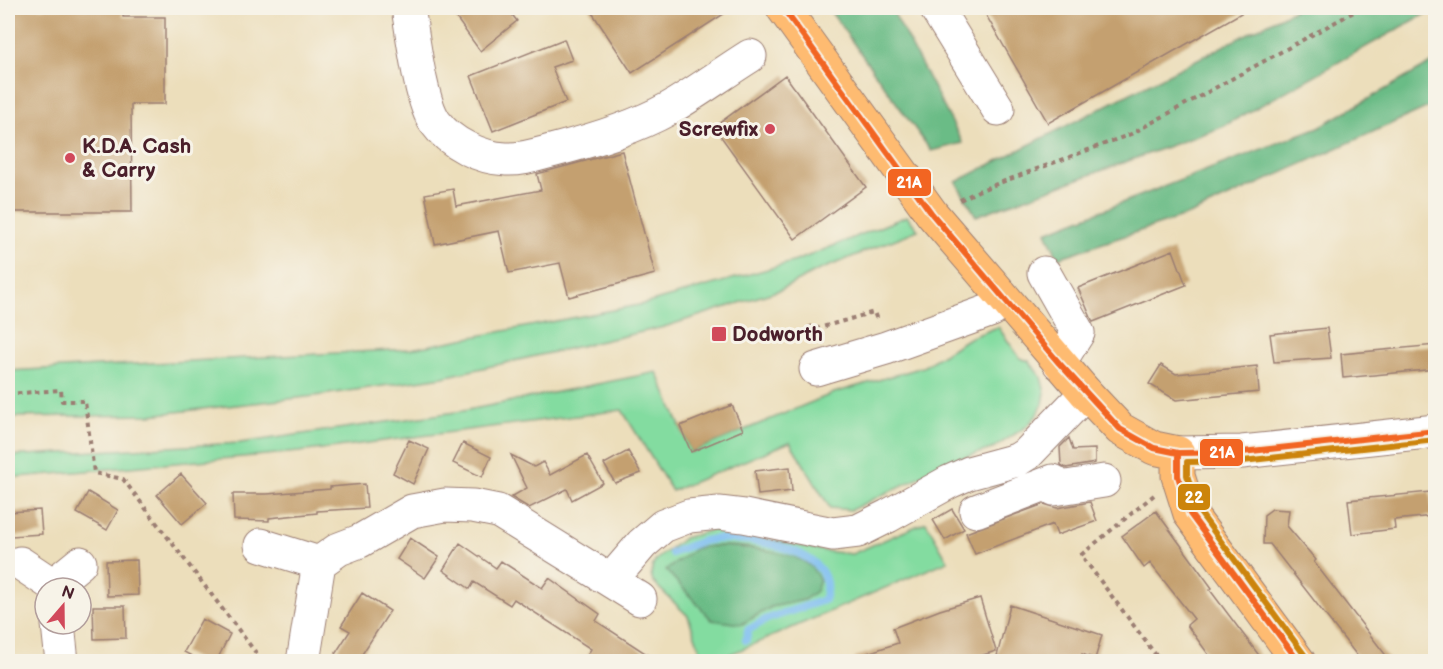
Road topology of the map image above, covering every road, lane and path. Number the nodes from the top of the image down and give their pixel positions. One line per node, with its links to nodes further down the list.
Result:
1 (408, 8): 5 (street)
2 (783, 8): 7 (main road)
3 (936, 8): 6 (street)
4 (1361, 8): 7 (path)
5 (750, 56)
6 (998, 109)
7 (932, 214): 9 (main road)
8 (1044, 273): 12 (street)
9 (1004, 299): 12 (main road); 13 (street)
10 (874, 312): 11 (path)
11 (810, 325)
12 (1059, 363): 14 (main road)
13 (816, 369)
14 (1086, 393): 17 (street); 18 (main road)
15 (8, 394): 32 (path)
16 (1436, 432): 18 (street)
17 (1017, 460): 20 (street); 28 (street)
18 (1178, 464): 34 (path); 35 (main road)
19 (1104, 481): 20 (street)
20 (1029, 490): 21 (street)
21 (976, 511)
22 (261, 545): 23 (street)
23 (319, 562): 28 (street); 33 (street)
24 (20, 563): 26 (street)
25 (80, 563): 27 (street)
26 (39, 576)
27 (65, 576)
28 (611, 580): 29 (street)
29 (640, 599)
30 (59, 636): 31 (street)
31 (62, 662)
32 (262, 662)
33 (303, 662)
34 (1161, 662)
35 (1299, 662)

